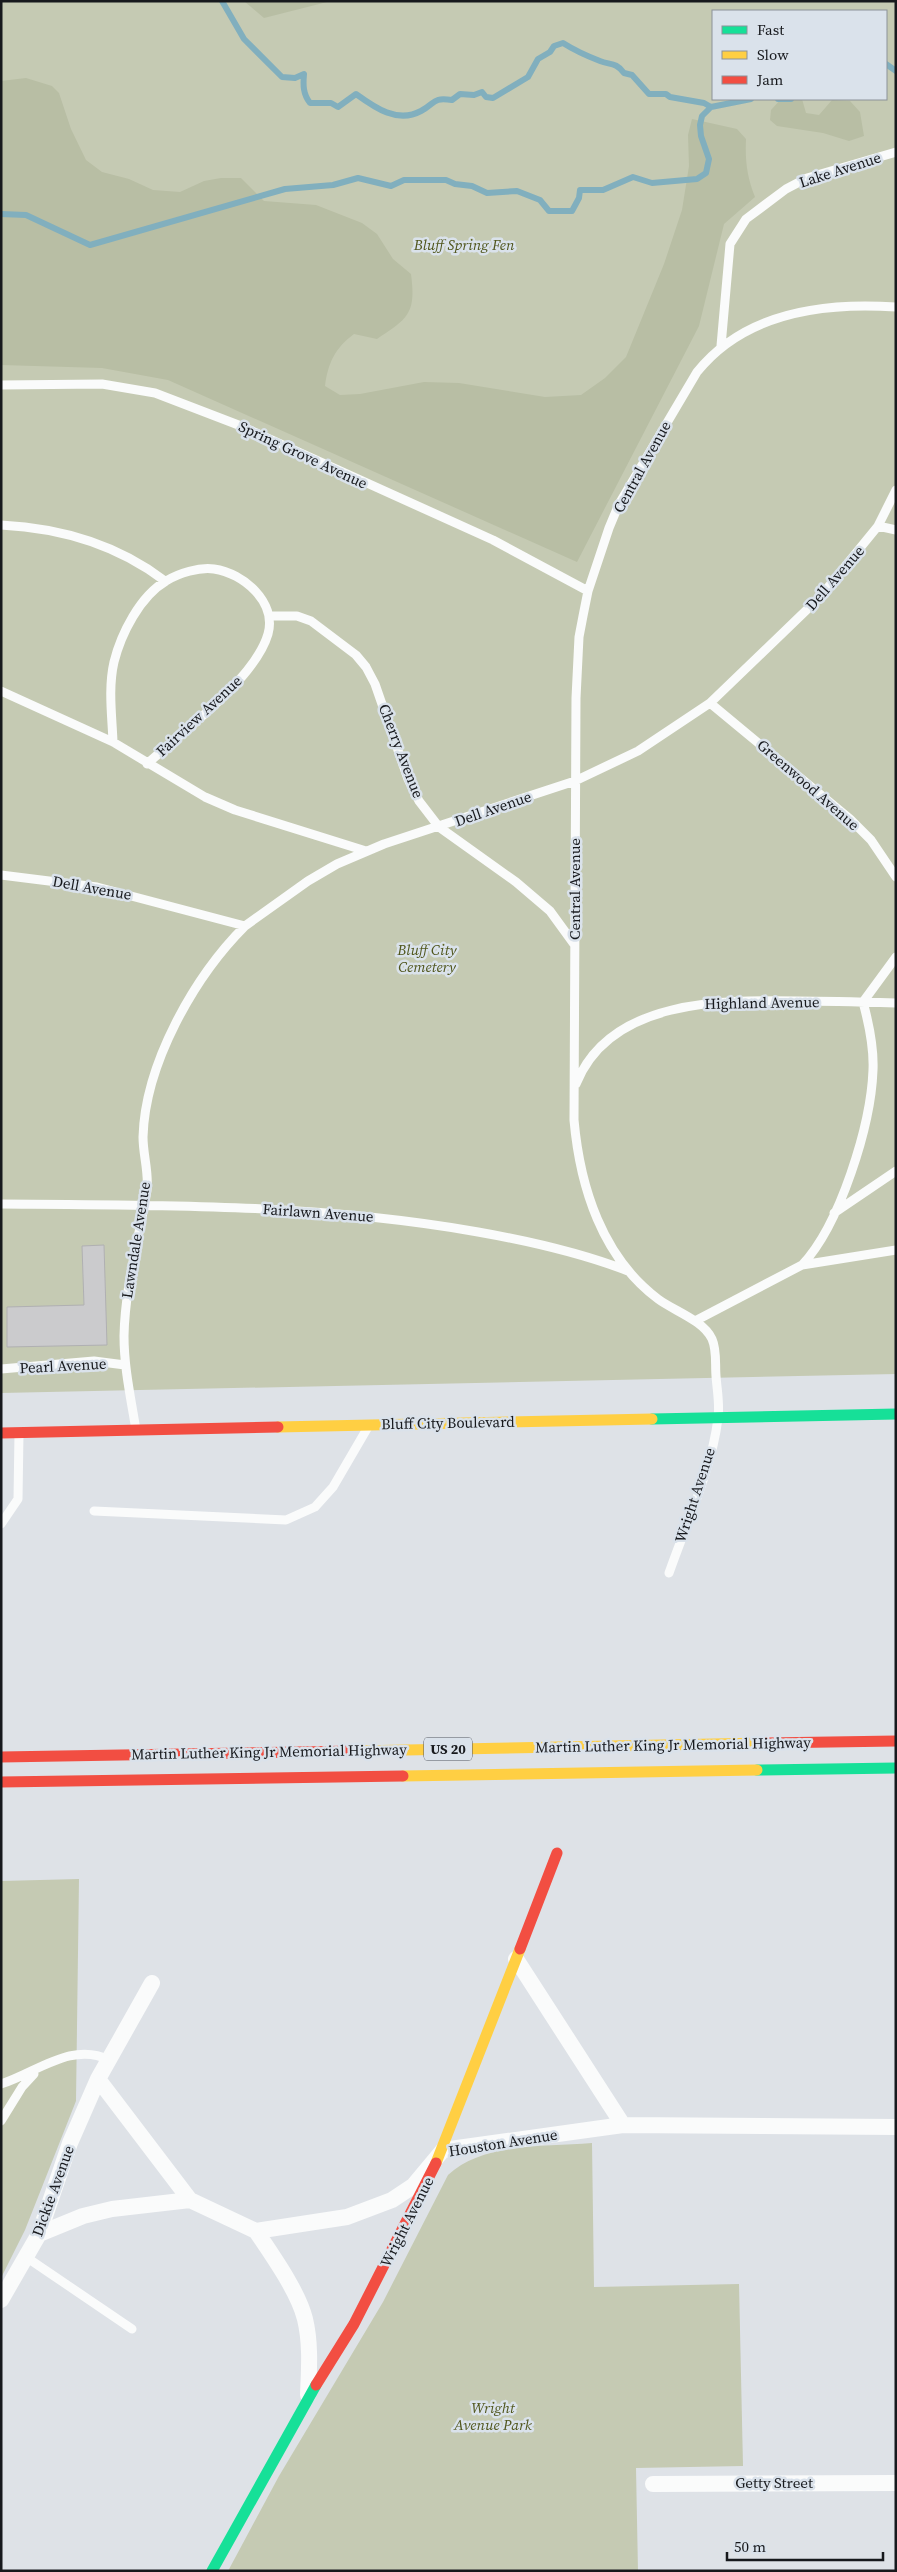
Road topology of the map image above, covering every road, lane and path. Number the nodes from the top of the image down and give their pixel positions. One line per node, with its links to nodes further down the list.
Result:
1 (896, 152): 3 (lane, Lake Avenue)
2 (896, 308): 3 (lane, Central Avenue)
3 (721, 346): 10 (lane, Central Avenue)
4 (1, 385): 10 (lane, Spring Grove Avenue)
5 (896, 490): 7 (lane, Dell Avenue)
6 (1, 526): 9 (lane)
7 (878, 526): 8 (lane); 13 (lane, Dell Avenue)
8 (896, 530)
9 (165, 581): 11 (lane); 14 (lane)
10 (588, 591): 16 (lane, Central Avenue)
11 (269, 616): 15 (lane, Fairview Avenue); 17 (lane, Cherry Avenue)
12 (1, 691): 14 (lane)
13 (710, 703): 16 (lane, Dell Avenue); 20 (lane, Greenwood Avenue)
14 (113, 742): 15 (lane)
15 (147, 764): 18 (lane)
16 (575, 781): 17 (lane, Dell Avenue); 22 (lane, Central Avenue)
17 (439, 827): 18 (lane, Dell Avenue); 22 (lane, Cherry Avenue)
18 (366, 851): 21 (lane, Dell Avenue)
19 (1, 876): 21 (lane, Dell Avenue)
20 (896, 877)
21 (246, 926): 29 (lane, Lawndale Avenue)
22 (574, 944): 26 (lane, Central Avenue)
23 (896, 957): 24 (lane)
24 (863, 1002): 25 (lane, Highland Avenue); 26 (lane, Highland Avenue); 30 (lane)
25 (896, 1003)
26 (574, 1088): 33 (lane, Central Avenue)
27 (896, 1171): 30 (lane)
28 (1, 1204): 29 (lane, Fairlawn Avenue)
29 (144, 1205): 33 (lane, Fairlawn Avenue); 35 (lane, Lawndale Avenue)
30 (834, 1213): 32 (lane)
31 (896, 1250): 32 (lane)
32 (802, 1265): 34 (lane)
33 (628, 1271): 34 (lane, Central Avenue)
34 (695, 1321): 38 (lane, Central Avenue)
35 (125, 1365): 36 (lane, Pearl Avenue); 40 (lane, Lawndale Avenue)
36 (1, 1369)
37 (896, 1414): 38 (main road, Bluff City Boulevard)
38 (718, 1417): 39 (main road, Bluff City Boulevard); 45 (lane, Wright Avenue)
39 (369, 1425): 40 (main road, Bluff City Boulevard); 43 (lane)
40 (136, 1430): 42 (main road, Bluff City Boulevard)
41 (1, 1433): 42 (main road, Bluff City Boulevard)
42 (19, 1433): 44 (lane)
43 (94, 1511)
44 (1, 1524)
45 (670, 1573)
46 (896, 1741): 47 (main road, Martin Luther King Jr Memorial Highway / US 20)
47 (1, 1757)
48 (896, 1768): 49 (main road, Martin Luther King Jr Memorial Highway / US 20)
49 (1, 1782)
50 (557, 1853): 51 (main road, Wright Avenue)
51 (516, 1959): 58 (street); 60 (main road, Wright Avenue)
52 (152, 1983): 53 (street, Dickie Avenue)
53 (108, 2060): 54 (lane); 55 (street, Dickie Avenue)
54 (38, 2070): 56 (lane); 57 (lane)
55 (98, 2079): 61 (street); 63 (street, Dickie Avenue)
56 (1, 2084)
57 (1, 2121)
58 (623, 2125): 59 (street, Houston Avenue); 60 (street, Houston Avenue)
59 (896, 2127)
60 (443, 2150): 62 (street, Houston Avenue); 67 (main road, Wright Avenue)
61 (190, 2200): 62 (street); 63 (street)
62 (256, 2231): 67 (street)
63 (38, 2234): 64 (street, Dickie Avenue)
64 (26, 2256): 65 (street, Dickie Avenue); 66 (lane)
65 (1, 2300)
66 (132, 2329)
67 (308, 2398): 70 (main road, Wright Avenue)
68 (896, 2483): 69 (street, Getty Street)
69 (653, 2484)
70 (212, 2571)

